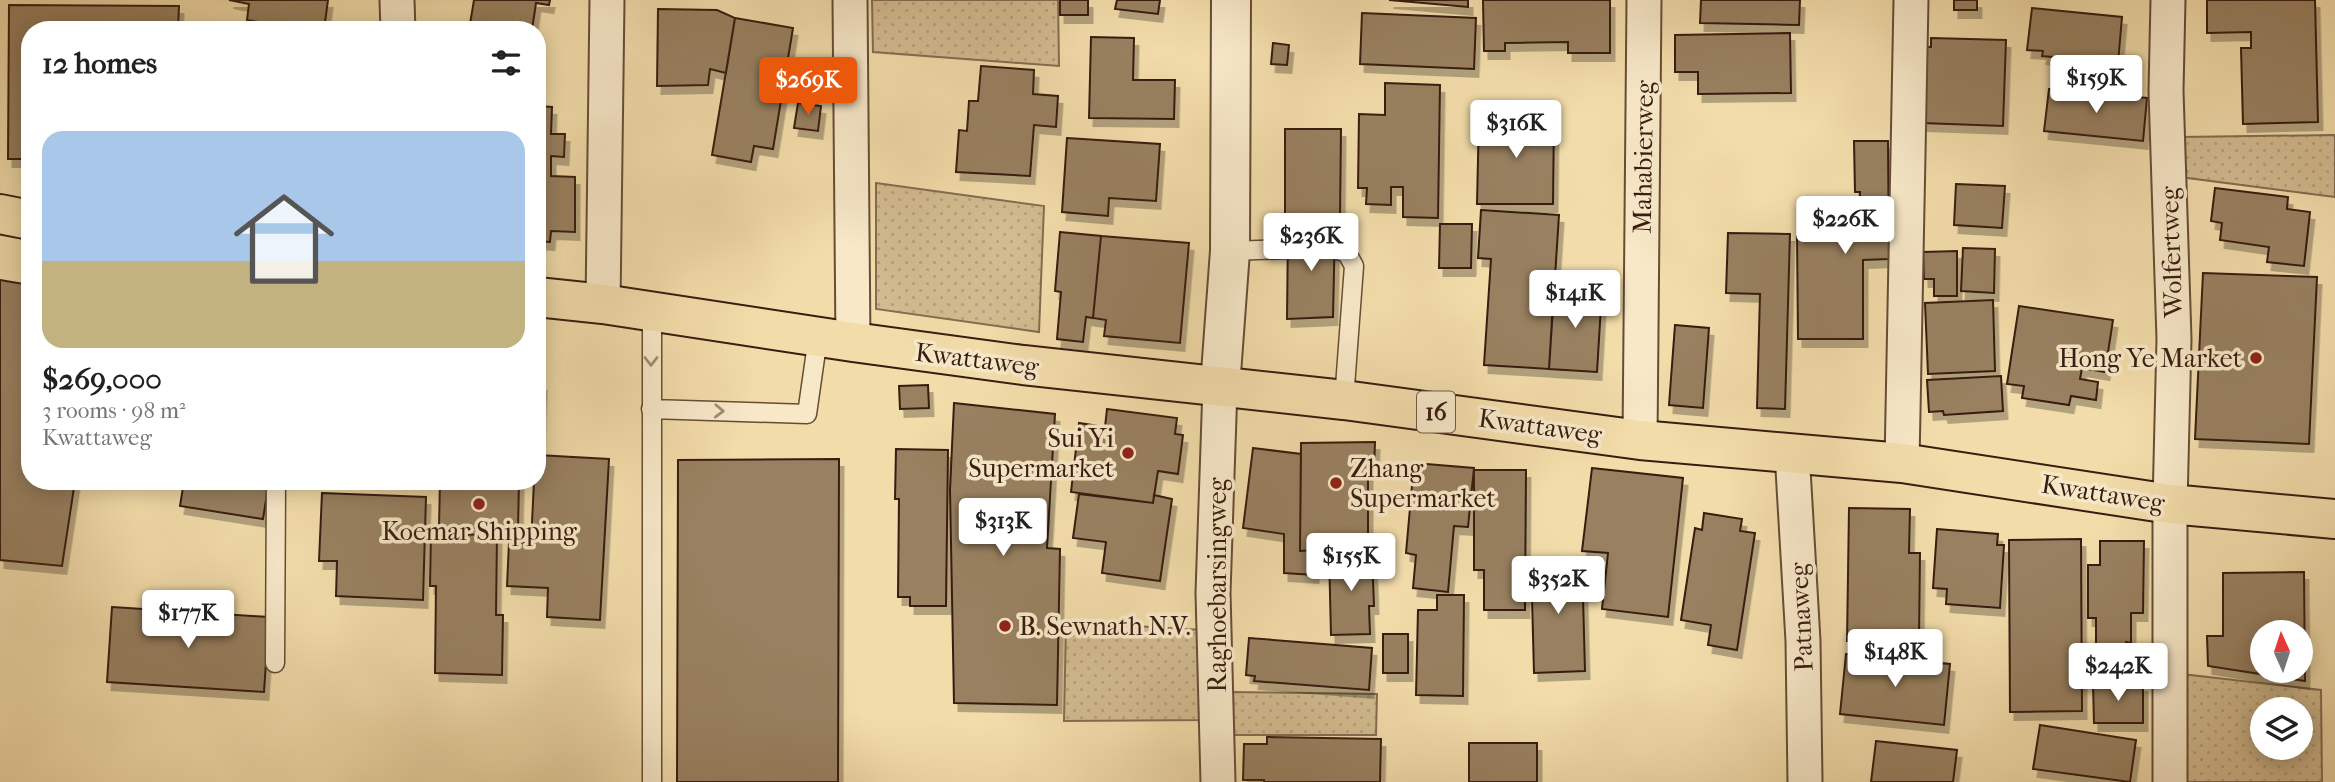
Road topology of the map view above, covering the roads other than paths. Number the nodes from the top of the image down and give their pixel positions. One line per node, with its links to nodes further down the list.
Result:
1 (397, 0): 8 (street)
2 (607, 0): 15 (street)
3 (849, 0): 17 (street)
4 (1231, 0): 13 (street)
5 (1644, 0): 21 (street, Mahabierweg)
6 (1911, 0): 23 (street)
7 (2168, 0): 25 (street, Wolfertweg)
8 (398, 21)
9 (0, 214): 10 (main road)
10 (21, 218)
11 (1288, 249): 13 (lane)
12 (1335, 249): 19 (lane)
13 (1230, 251): 18 (street)
14 (546, 298): 15 (main road, Kwattaweg / 16)
15 (603, 304): 16 (main road, Kwattaweg / 16)
16 (652, 312): 17 (main road, Kwattaweg / 16); 20 (lane, one-way to 20)
17 (836, 340): 18 (main road, Kwattaweg / 16); 20 (lane, one-way to 17)
18 (1220, 387): 19 (main road, Kwattaweg / 16); 29 (street, Raghoebarsingweg)
19 (1344, 400): 21 (main road, Kwattaweg / 16)
20 (651, 409): 28 (lane)
21 (1640, 440): 22 (main road, Kwattaweg / 16)
22 (1792, 452): 23 (main road, Kwattaweg / 16); 30 (street, Patnaweg)
23 (1902, 463): 25 (main road, Kwattaweg / 16)
24 (276, 490): 27 (lane)
25 (2170, 504): 26 (main road, Kwattaweg / 16); 31 (street, Wolfertweg)
26 (2335, 519)
27 (275, 663)
28 (652, 782)
29 (1218, 782)
30 (1805, 782)
31 (2170, 782)

